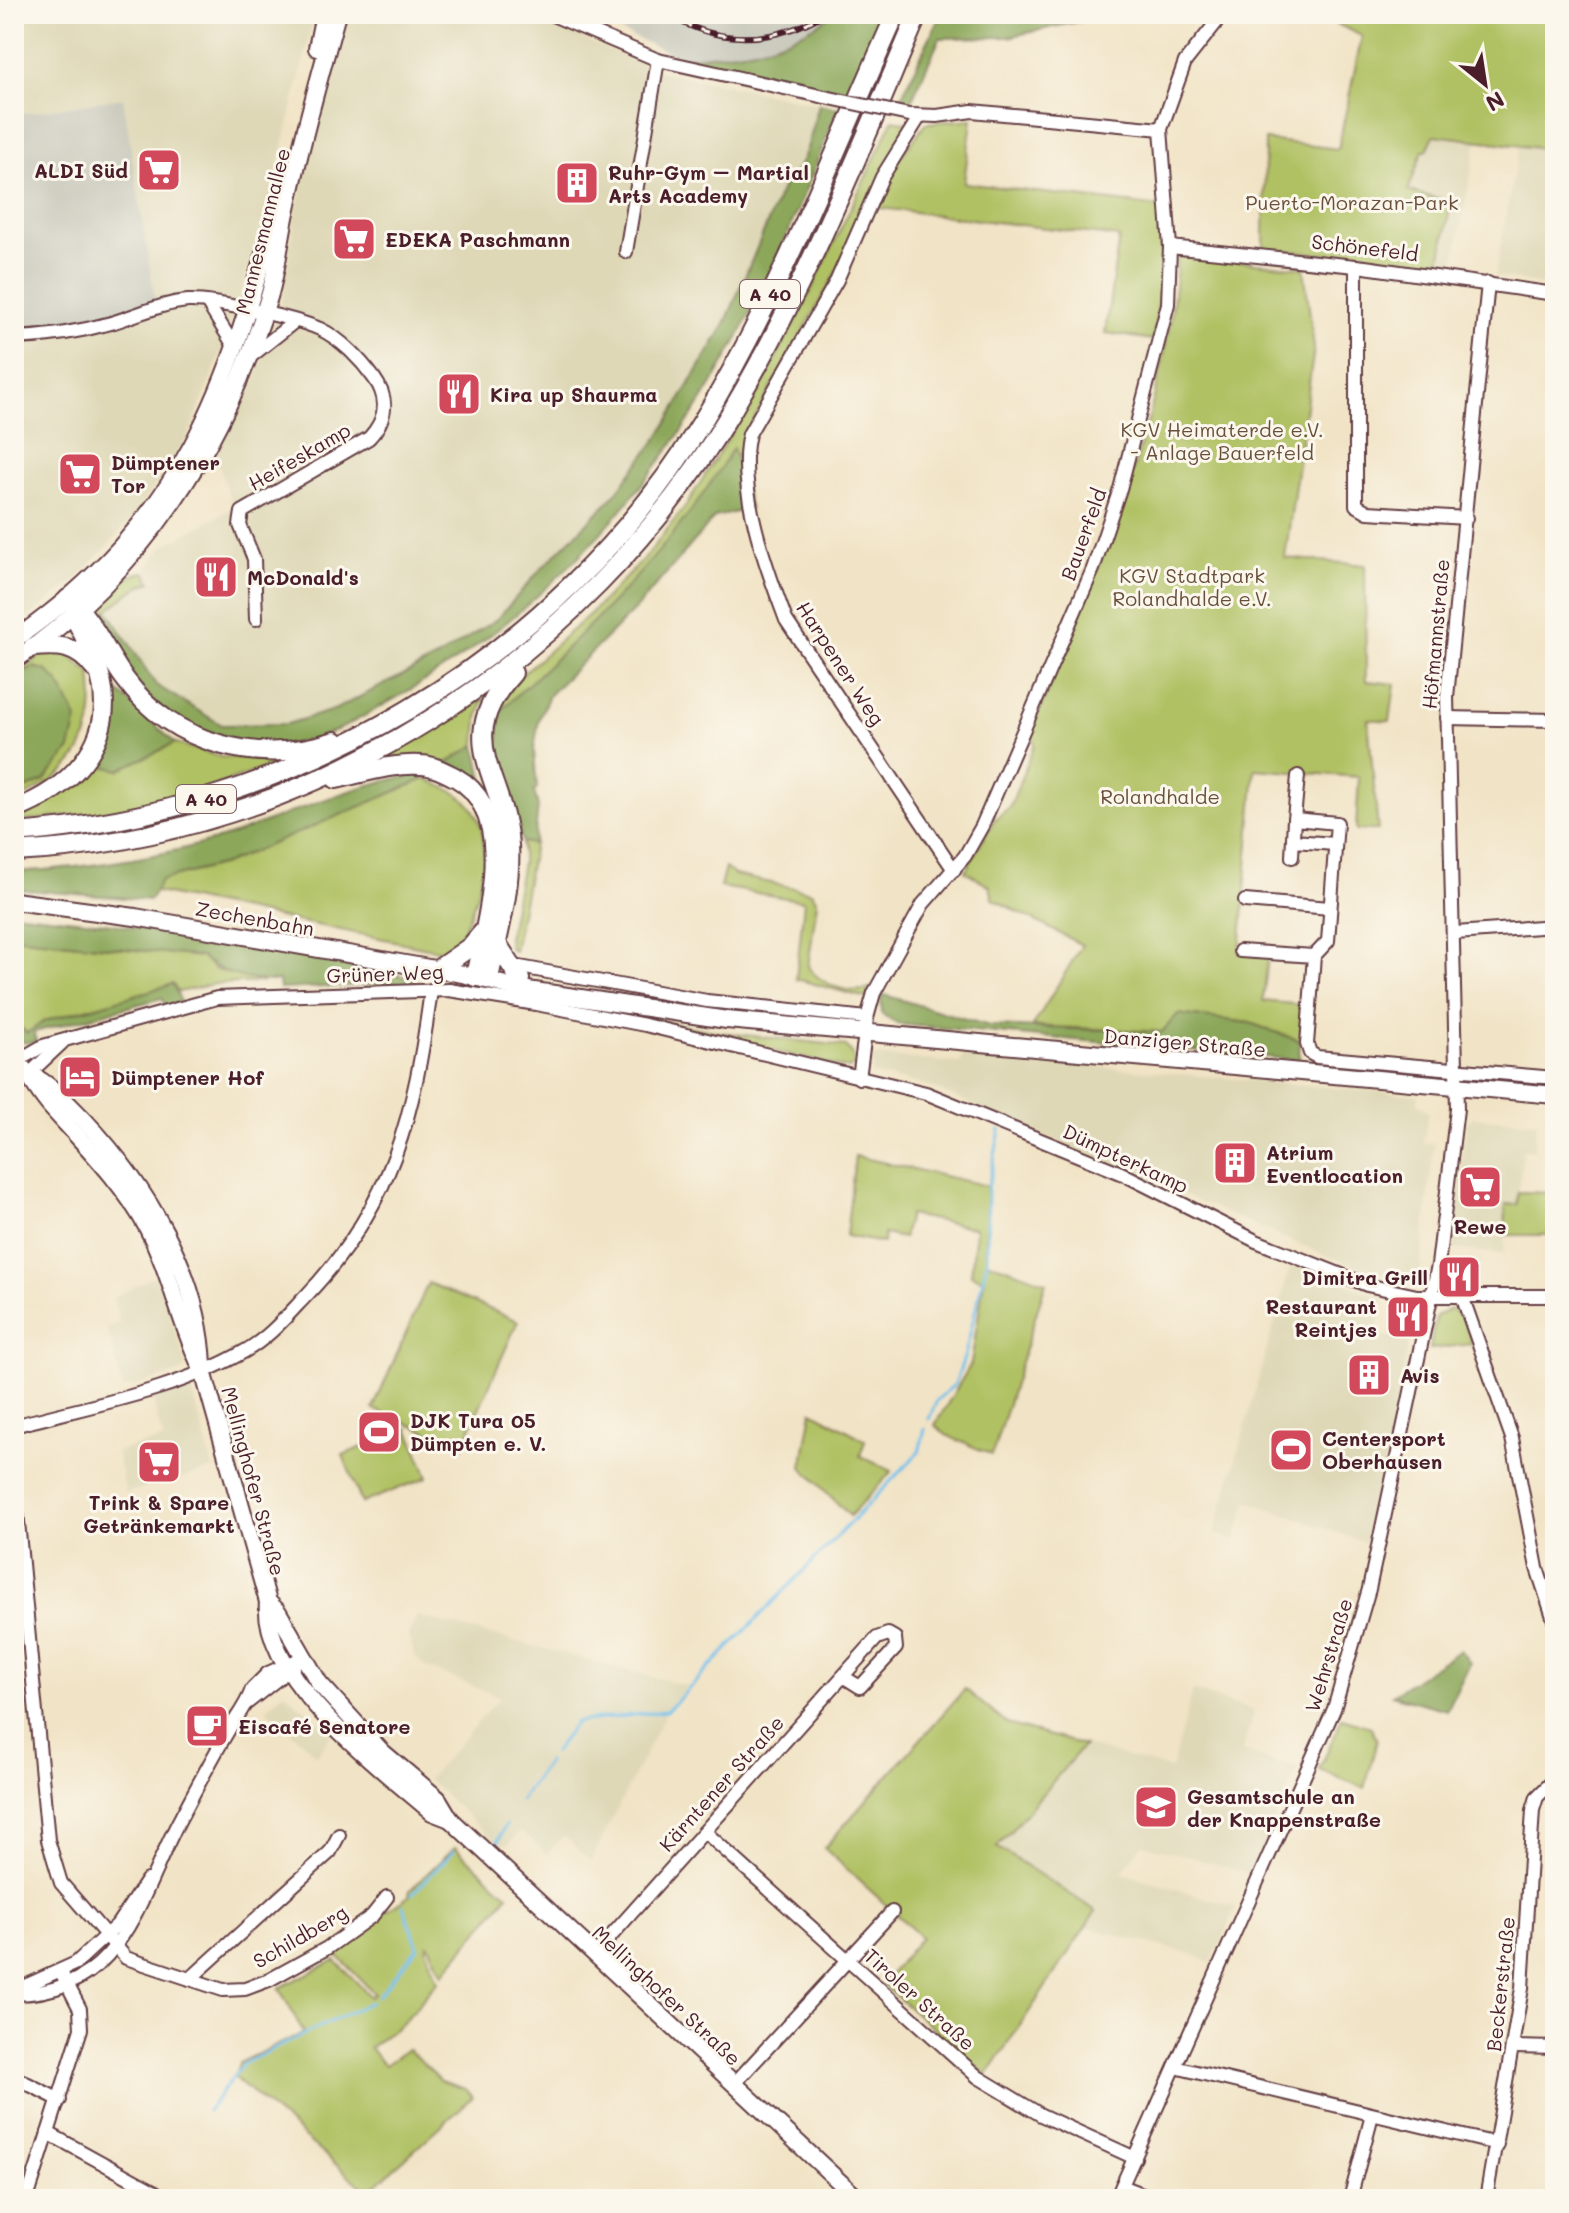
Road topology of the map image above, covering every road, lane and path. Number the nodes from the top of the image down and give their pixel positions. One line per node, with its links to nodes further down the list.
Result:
1 (324, 14): 16 (main road, Mannesmannallee)
2 (337, 14): 16 (main road, Mannesmannallee)
3 (550, 14): 7 (street)
4 (896, 14): 30 (highway, A 40)
5 (918, 14): 23 (highway, A 40)
6 (1223, 14): 9 (street, Bauerfeld)
7 (658, 60): 8 (street, bridge); 11 (street)
8 (914, 116): 9 (street); 40 (street, Harpener Weg)
9 (1161, 129): 10 (street, Bauerfeld)
10 (1170, 247): 12 (street, Schönefeld); 40 (street, Bauerfeld)
11 (626, 252)
12 (1356, 266): 13 (street, Schönefeld); 20 (street)
13 (1488, 283): 14 (street, Schönefeld); 20 (street, Höfmannstraße)
14 (1555, 294)
15 (208, 304): 16 (street, Heifeskamp); 18 (street, Heifeskamp); 19 (street)
16 (255, 313): 17 (street, Heifeskamp); 19 (main road, Mannesmannallee)
17 (294, 322): 19 (street); 22 (street, Heifeskamp)
18 (14, 338)
19 (242, 354): 21 (main road, Mannesmannallee)
20 (1466, 518): 28 (street, Höfmannstraße)
21 (74, 608): 24 (main road, Mannesmannallee); 25 (main road, Mannesmannallee); 27 (highway); 30 (highway)
22 (256, 619)
23 (553, 629): 32 (highway, A 40); 46 (highway)
24 (14, 640)
25 (33, 647): 26 (main road, Mannesmannallee); 27 (highway)
26 (14, 661)
27 (101, 676): 33 (highway)
28 (1447, 718): 29 (street); 45 (street, Höfmannstraße)
29 (1555, 720)
30 (387, 724): 35 (highway, A 40)
31 (1298, 776): 34 (street)
32 (298, 788): 38 (highway, A 40); 46 (highway)
33 (14, 810)
34 (1294, 819): 36 (street); 37 (street)
35 (14, 833)
36 (1293, 841): 37 (street); 39 (street)
37 (1335, 844): 43 (street)
38 (14, 852)
39 (1292, 857)
40 (954, 870): 55 (street, Bauerfeld)
41 (14, 901): 49 (main road, Zechenbahn)
42 (1245, 901): 43 (street)
43 (1330, 908): 48 (street)
44 (1555, 926): 45 (street)
45 (1455, 933): 59 (street, Höfmannstraße)
46 (489, 938): 49 (highway); 50 (highway); 51 (highway)
47 (1240, 951): 48 (street)
48 (1314, 956): 59 (street)
49 (437, 970): 51 (main road, Zechenbahn)
50 (520, 973): 51 (main road, Zechenbahn); 53 (main road, Zechenbahn); 54 (street, Zechenbahn)
51 (482, 978): 53 (main road, Zechenbahn)
52 (431, 990): 56 (street, Grüner Weg); 58 (street, Grüner Weg); 68 (street)
53 (572, 994): 54 (main road, Zechenbahn)
54 (814, 1022): 55 (main road, Danziger Straße)
55 (866, 1026): 61 (street, Bauerfeld); 63 (main road, Danziger Straße)
56 (64, 1041): 57 (street, Grüner Weg); 60 (street, Grüner Weg)
57 (15, 1059): 60 (main road, Mellinghofer Straße)
58 (800, 1064): 61 (street, Dümpterkamp)
59 (1457, 1068): 62 (street); 63 (street, Höfmannstraße)
60 (29, 1074): 68 (main road, Mellinghofer Straße)
61 (859, 1078): 65 (street, Dümpterkamp)
62 (1555, 1078)
63 (1457, 1086): 64 (main road, Danziger Straße); 65 (street, Wehrstraße)
64 (1555, 1095)
65 (1431, 1296): 66 (street, Dümpterkamp); 89 (street, Wehrstraße)
66 (1462, 1296): 67 (street, Dümpterkamp); 71 (street)
67 (1555, 1296)
68 (203, 1371): 69 (street); 72 (main road, Mellinghofer Straße)
69 (14, 1426)
70 (14, 1479): 80 (street, Schildberg)
71 (1555, 1623)
72 (293, 1663): 77 (street); 82 (main road, Mellinghofer Straße)
73 (844, 1677): 73 (street, Kärntener Straße); 75 (street, Kärntener Straße)
74 (1555, 1779): 87 (street, Beckerstraße)
75 (705, 1832): 82 (street, Kärntener Straße); 83 (street, Tiroler Straße)
76 (339, 1835): 85 (street)
77 (156, 1867): 80 (street); 81 (street)
78 (387, 1897): 85 (street, Schildberg)
79 (892, 1912): 83 (street)
80 (107, 1936): 81 (street, Schildberg); 84 (street)
81 (116, 1948): 84 (street); 85 (street, Schildberg)
82 (595, 1954): 91 (main road, Mellinghofer Straße)
83 (847, 1961): 91 (street); 96 (street, Tiroler Straße)
84 (64, 1978): 86 (street); 92 (street)
85 (190, 1979)
86 (14, 1993)
87 (1514, 2047): 88 (street); 95 (street, Beckerstraße)
88 (1555, 2048)
89 (1175, 2067): 93 (street); 96 (street, Wehrstraße)
90 (14, 2077): 92 (street)
91 (734, 2084): 100 (main road, Mellinghofer Straße)
92 (60, 2100): 94 (street)
93 (1372, 2115): 95 (street); 103 (street)
94 (48, 2133): 98 (street); 99 (street)
95 (1497, 2144): 104 (street, Beckerstraße)
96 (1135, 2158): 97 (street, Wehrstraße)
97 (1122, 2186): 101 (street, Wehrstraße); 102 (street)
98 (27, 2199)
99 (168, 2199)
100 (858, 2199)
101 (1116, 2199)
102 (1155, 2199)
103 (1350, 2199)
104 (1486, 2199)

